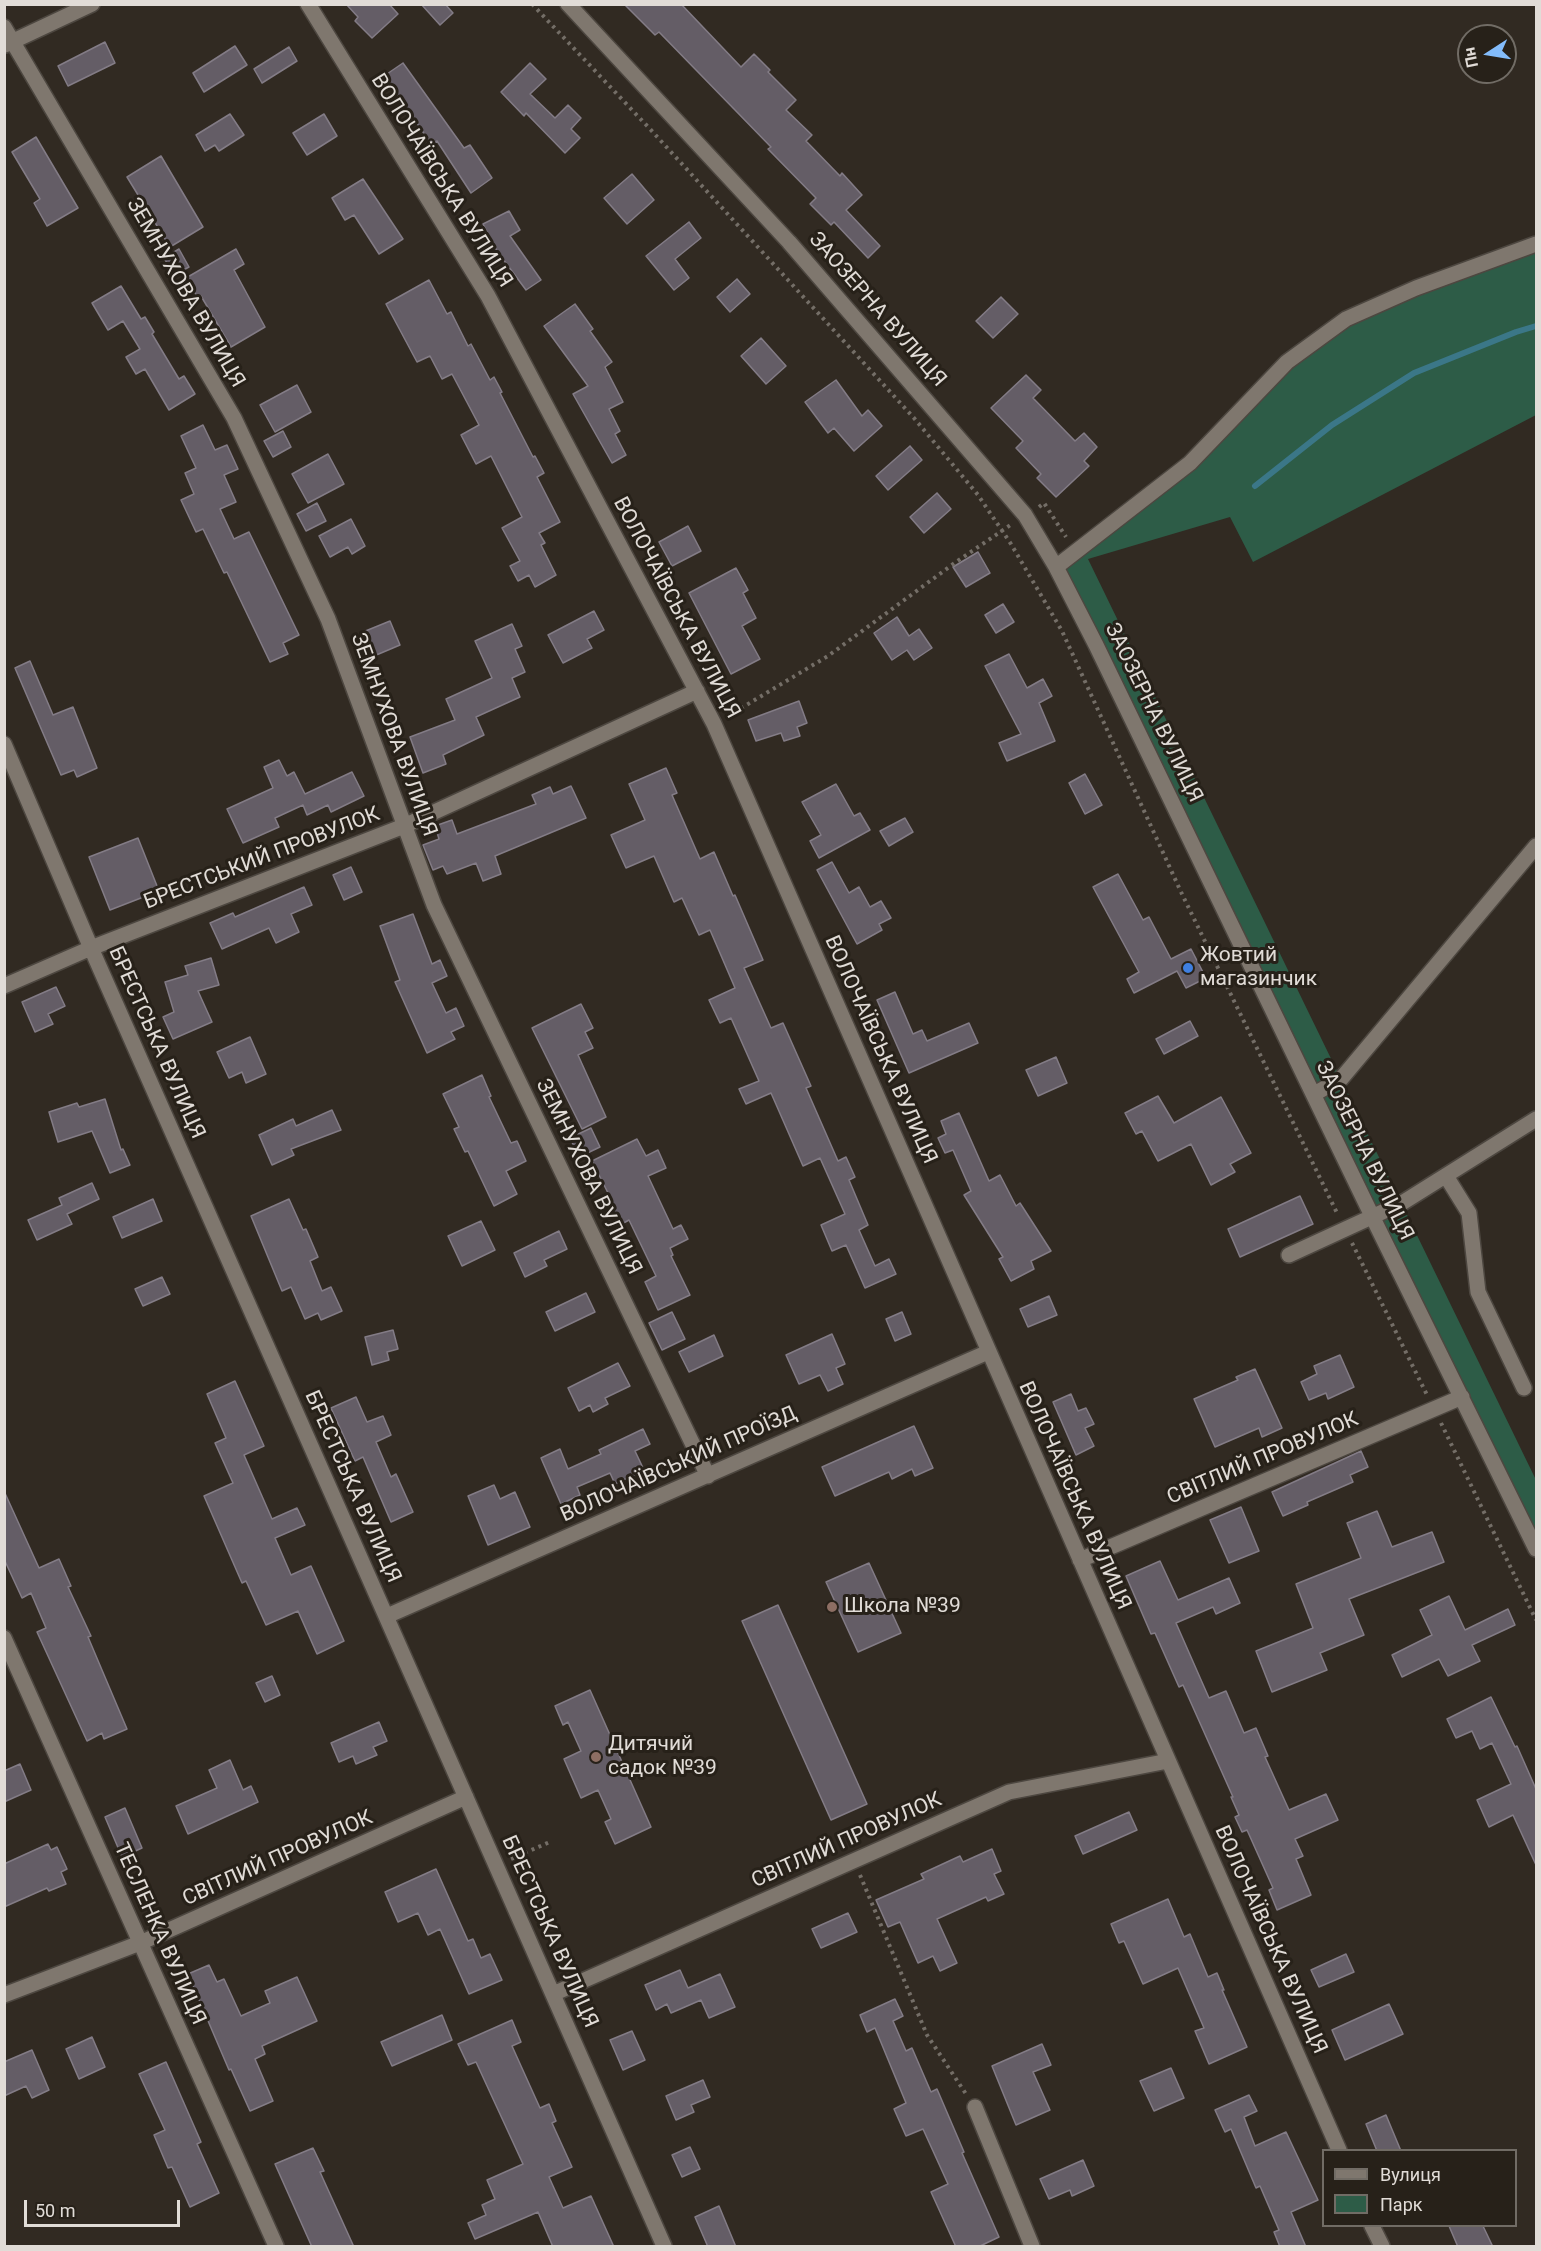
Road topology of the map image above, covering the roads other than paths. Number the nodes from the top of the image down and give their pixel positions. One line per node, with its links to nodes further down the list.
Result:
1 (92, 4): 5 (street)
2 (308, 4): 8 (street, ВОЛОЧАЇВСЬКА ВУЛИЦЯ)
3 (568, 4): 7 (street, ЗАОЗЕРНА ВУЛИЦЯ)
4 (4, 27): 5 (street, ЗЕМНУХОВА ВУЛИЦЯ)
5 (9, 43): 10 (street, ЗЕМНУХОВА ВУЛИЦЯ)
6 (1536, 244): 7 (street)
7 (1056, 567): 14 (street, ЗАОЗЕРНА ВУЛИЦЯ)
8 (697, 691): 10 (street, БРЕСТСЬКИЙ ПРОВУЛОК); 19 (street, ВОЛОЧАЇВСЬКА ВУЛИЦЯ)
9 (4, 744): 12 (street, БРЕСТСЬКА ВУЛИЦЯ)
10 (404, 826): 12 (street, БРЕСТСЬКИЙ ПРОВУЛОК); 22 (street, ЗЕМНУХОВА ВУЛИЦЯ)
11 (1536, 846): 14 (street)
12 (91, 948): 13 (street, БРЕСТСЬКИЙ ПРОВУЛОК); 25 (street, БРЕСТСЬКА ВУЛИЦЯ)
13 (4, 986)
14 (1314, 1094): 17 (street, ЗАОЗЕРНА ВУЛИЦЯ)
15 (1536, 1119): 16 (street)
16 (1446, 1176): 17 (street); 20 (street)
17 (1373, 1218): 18 (street); 21 (street, ЗАОЗЕРНА ВУЛИЦЯ)
18 (1289, 1255)
19 (988, 1352): 22 (street, ВОЛОЧАЇВСЬКИЙ ПРОЇЗД); 24 (street, ВОЛОЧАЇВСЬКА ВУЛИЦЯ)
20 (1524, 1388)
21 (1462, 1397): 23 (street, ЗАОЗЕРНА ВУЛИЦЯ); 24 (street, СВІТЛИЙ ПРОВУЛОК)
22 (708, 1476): 25 (street, ВОЛОЧАЇВСЬКИЙ ПРОЇЗД)
23 (1536, 1549)
24 (1080, 1560): 27 (street, ВОЛОЧАЇВСЬКА ВУЛИЦЯ)
25 (387, 1616): 28 (street, БРЕСТСЬКА ВУЛИЦЯ)
26 (4, 1638): 29 (street, ТЕСЛЕНКА ВУЛИЦЯ)
27 (1168, 1761): 30 (street, СВІТЛИЙ ПРОВУЛОК); 33 (street, ВОЛОЧАЇВСЬКА ВУЛИЦЯ)
28 (466, 1797): 29 (street, СВІТЛИЙ ПРОВУЛОК); 30 (street, БРЕСТСЬКА ВУЛИЦЯ)
29 (140, 1943): 31 (street, СВІТЛИЙ ПРОВУЛОК); 35 (street, ТЕСЛЕНКА ВУЛИЦЯ)
30 (553, 1994): 36 (street, БРЕСТСЬКА ВУЛИЦЯ)
31 (4, 1995)
32 (975, 2107): 37 (street)
33 (1339, 2149)
34 (1372, 2227): 38 (street)
35 (276, 2247)
36 (664, 2247)
37 (1032, 2247)
38 (1382, 2247)

